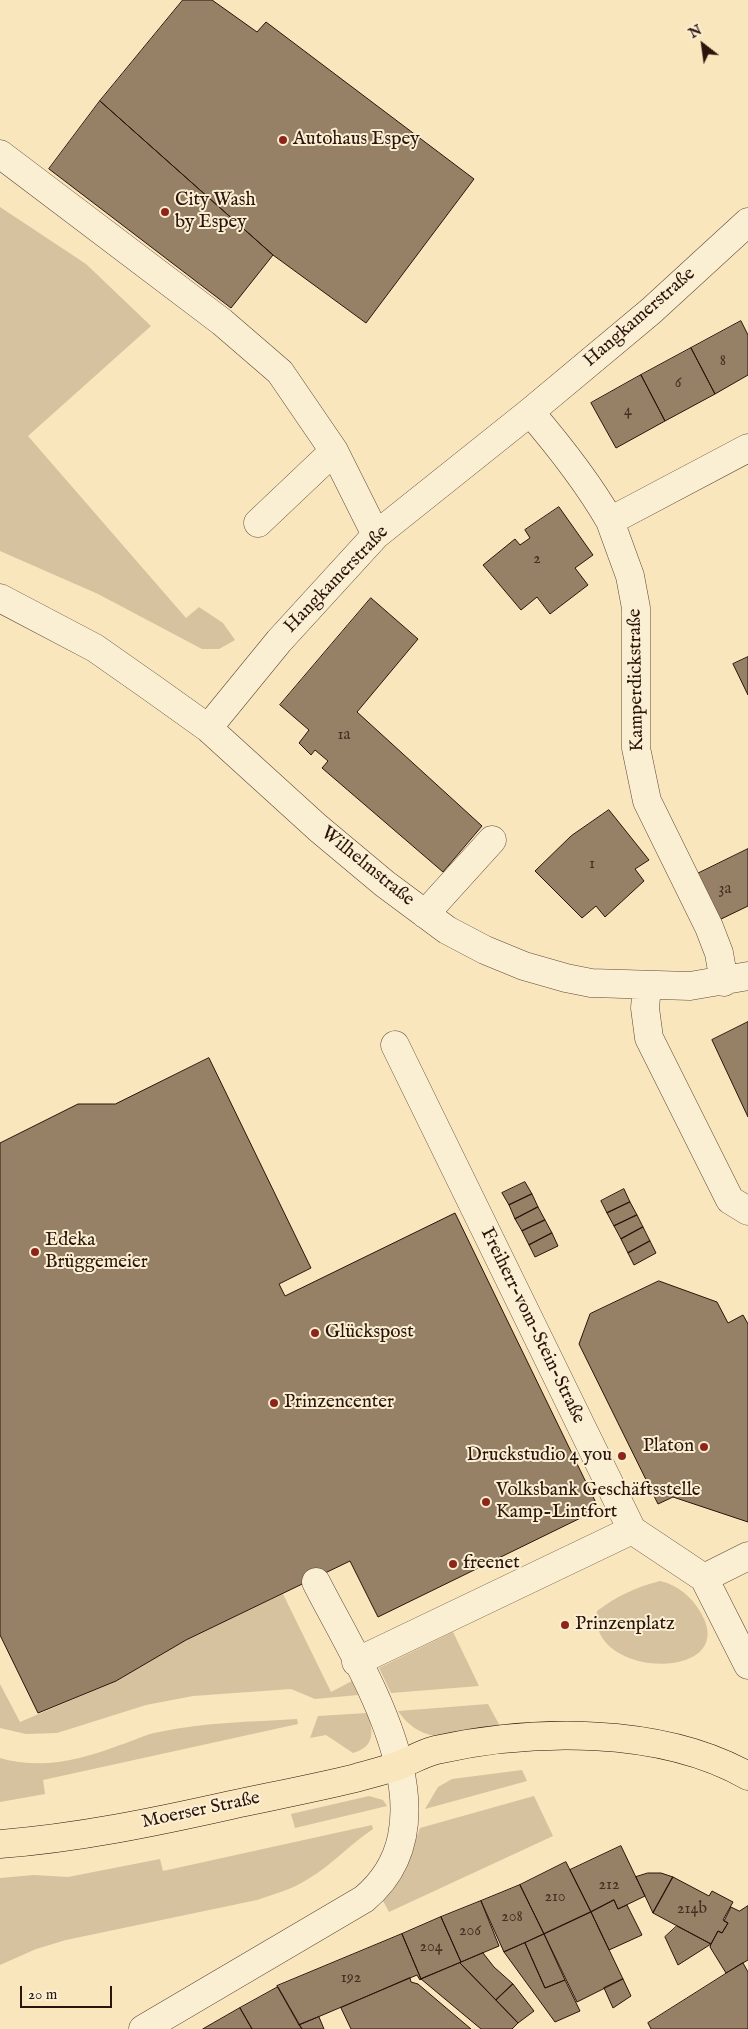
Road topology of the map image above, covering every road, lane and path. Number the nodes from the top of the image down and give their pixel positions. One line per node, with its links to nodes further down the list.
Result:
1 (0, 154): 5 (street)
2 (748, 222): 3 (street, Hangkamerstraße)
3 (530, 412): 6 (street); 8 (street, Hangkamerstraße)
4 (748, 448): 6 (street)
5 (334, 451): 7 (street); 8 (street)
6 (610, 521): 15 (street, Kamperdickstraße)
7 (258, 523)
8 (376, 535): 12 (street, Hangkamerstraße)
9 (0, 598): 11 (street, Wilhelmstraße)
10 (0, 613): 11 (street, Wilhelmstraße)
11 (37, 619): 12 (street, Wilhelmstraße)
12 (208, 728): 14 (street, Wilhelmstraße)
13 (492, 840): 14 (street)
14 (425, 914): 16 (street, Wilhelmstraße)
15 (736, 979): 16 (street, Wilhelmstraße)
16 (647, 986): 18 (street)
17 (395, 1045): 19 (street, Freiherr-vom-Stein-Straße)
18 (748, 1211)
19 (632, 1530): 21 (street); 23 (street)
20 (748, 1556): 21 (street)
21 (704, 1578): 24 (street)
22 (316, 1582): 23 (street)
23 (356, 1662): 25 (street)
24 (748, 1665)
25 (399, 1765): 26 (main road, Moerser Straße); 27 (main road, Moerser Straße); 28 (main road, Moerser Straße); 29 (street)
26 (748, 1776)
27 (748, 1796)
28 (0, 1844)
29 (143, 2029)

